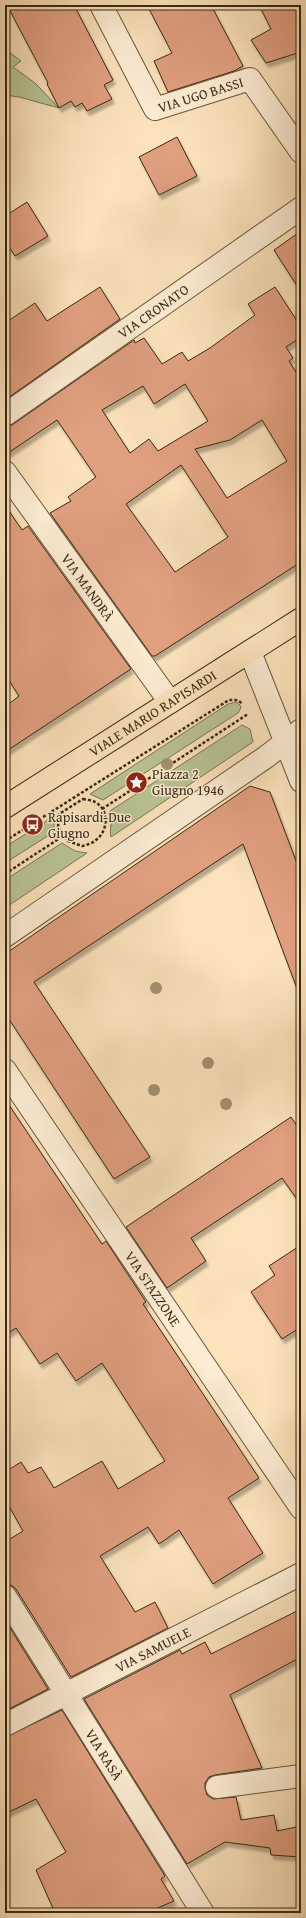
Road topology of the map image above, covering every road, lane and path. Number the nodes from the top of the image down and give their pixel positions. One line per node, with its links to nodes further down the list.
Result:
1 (101, 5): 2 (street, VIA UGO BASSI)
2 (301, 152)
3 (301, 208): 4 (street, VIA CRONATO)
4 (5, 415)
5 (5, 472): 9 (street, VIA MANDRÀ)
6 (301, 619): 7 (main road, VIALE MARIO RAPISARDI)
7 (250, 652): 9 (main road, VIALE MARIO RAPISARDI); 11 (street)
8 (229, 700): 13 (path)
9 (170, 702): 15 (main road, VIALE MARIO RAPISARDI)
10 (248, 714): 16 (path)
11 (293, 736): 12 (street); 20 (street)
12 (301, 781)
13 (66, 802): 14 (path); 18 (path)
14 (70, 806): 16 (path); 17 (path)
15 (5, 807)
16 (102, 809): 17 (path)
17 (63, 836): 19 (path)
18 (5, 841)
19 (5, 874)
20 (5, 936)
21 (8, 1080): 22 (street, VIA STAZZONE)
22 (301, 1508)
23 (301, 1574): 25 (street, VIA SAMUELE)
24 (5, 1596): 25 (street, VIA RASÀ)
25 (68, 1694): 26 (street, VIA SAMUELE); 29 (street, VIA RASÀ)
26 (5, 1725)
27 (301, 1776): 28 (street)
28 (217, 1787)
29 (203, 1913)

